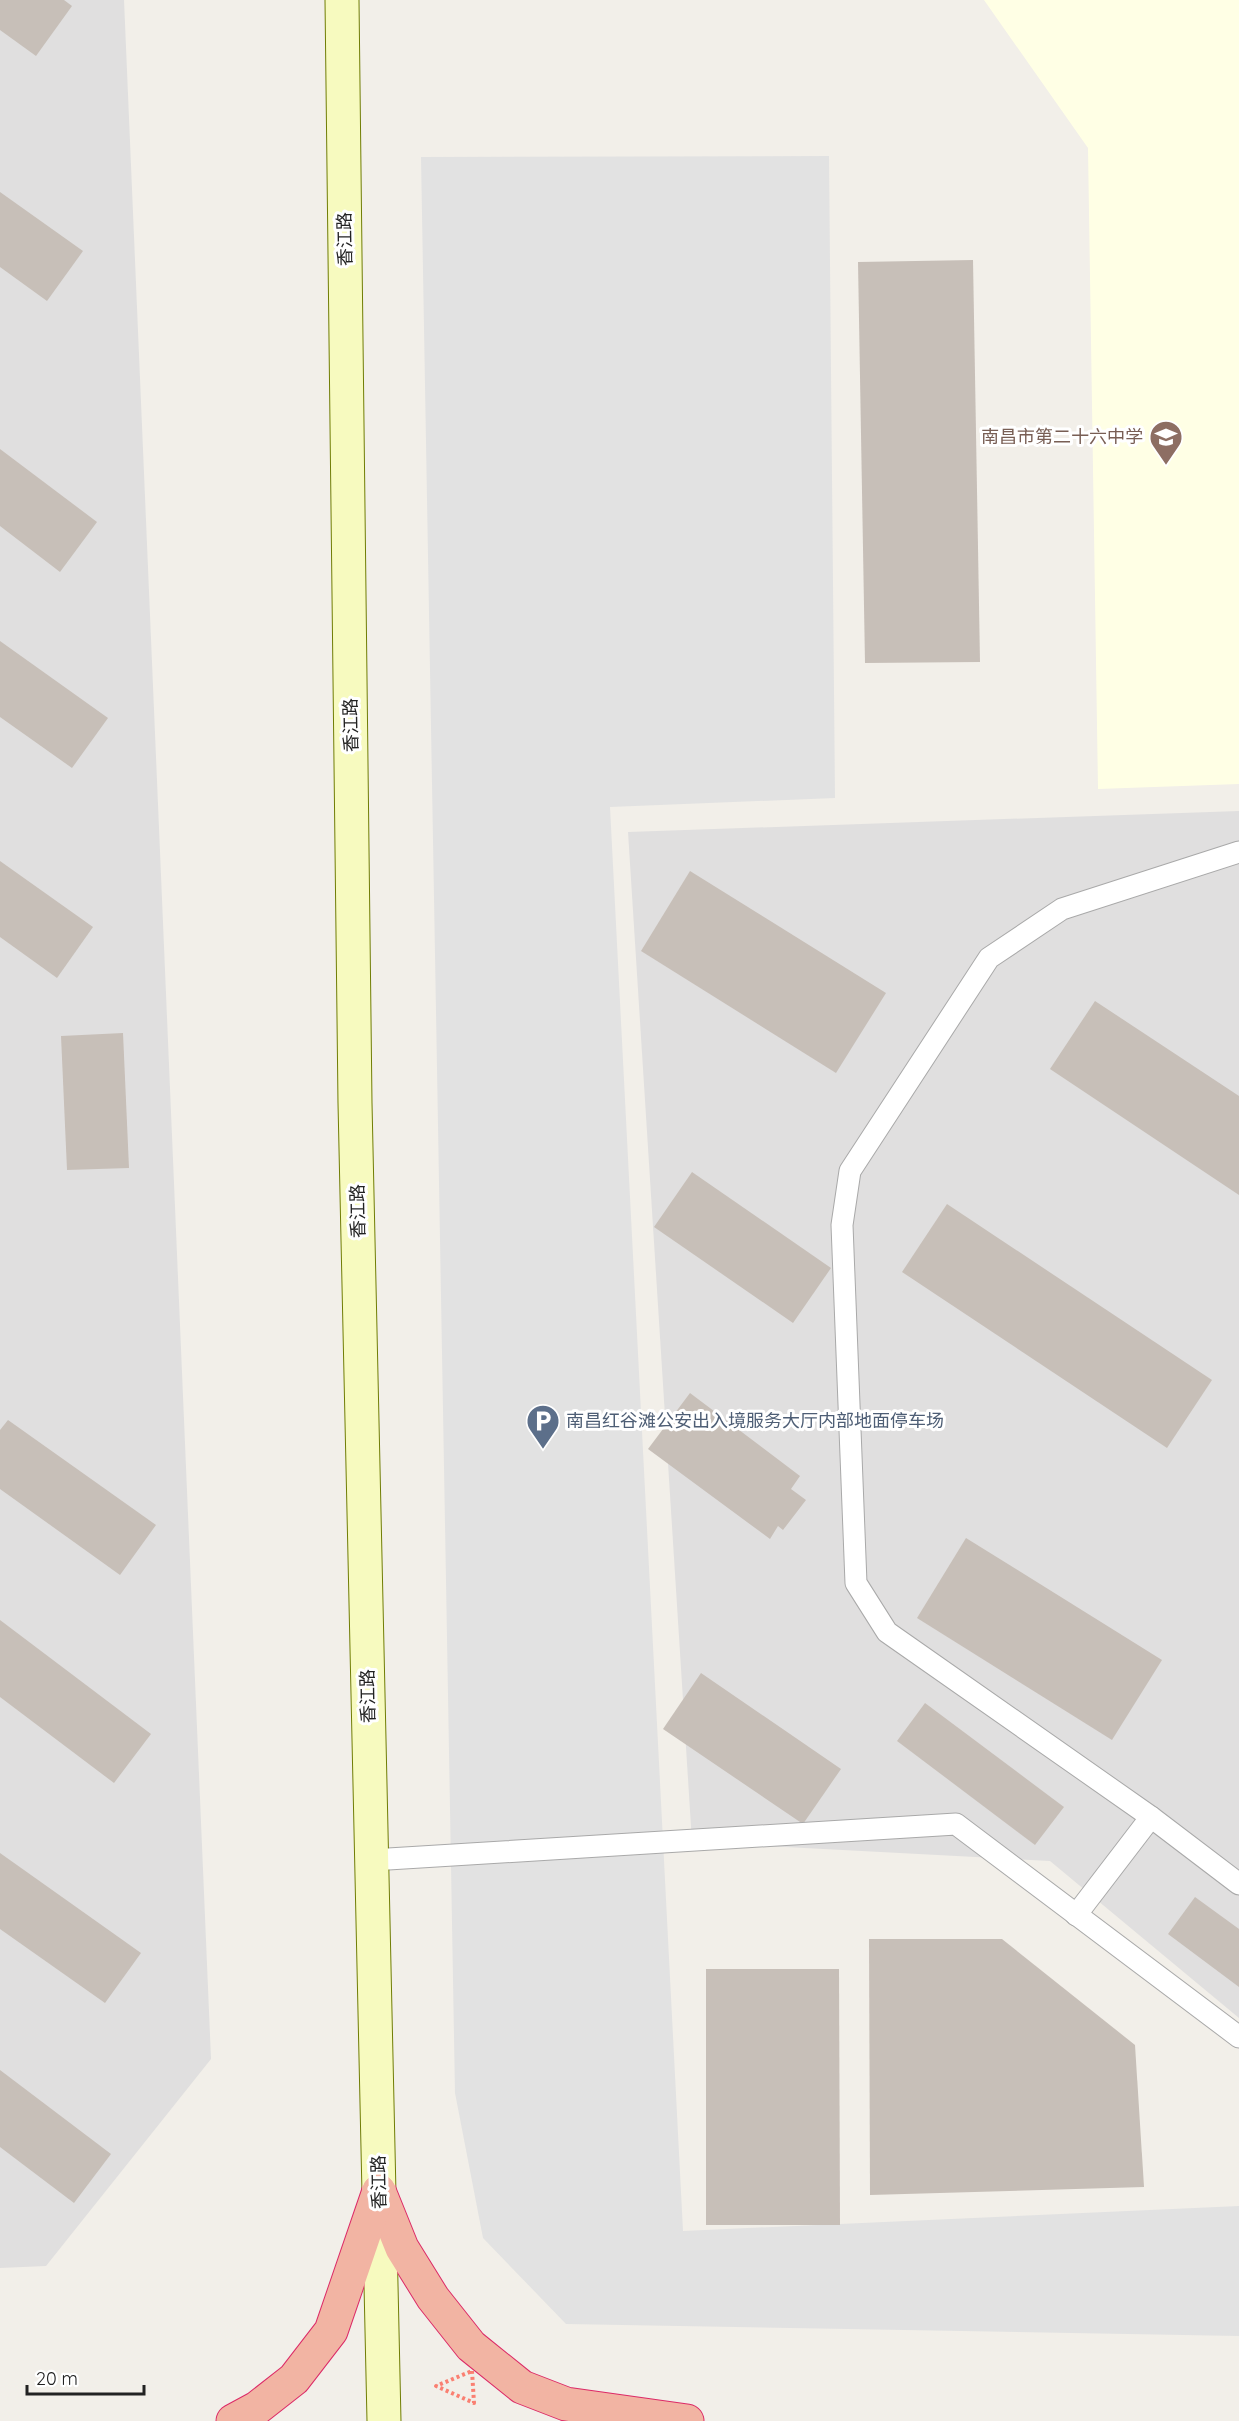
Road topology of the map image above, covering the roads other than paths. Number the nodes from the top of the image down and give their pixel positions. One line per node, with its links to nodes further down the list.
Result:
1 (342, 0): 4 (main road, 香江路)
2 (1239, 852): 3 (lane)
3 (1151, 1817): 5 (lane); 6 (lane)
4 (372, 1860): 6 (lane); 8 (main road, 香江路)
5 (1239, 1884)
6 (1076, 1915): 7 (lane)
7 (1239, 2037)
8 (379, 2191): 9 (highway); 10 (main road, 香江路); 11 (highway)
9 (233, 2421)
10 (384, 2421)
11 (687, 2421)

